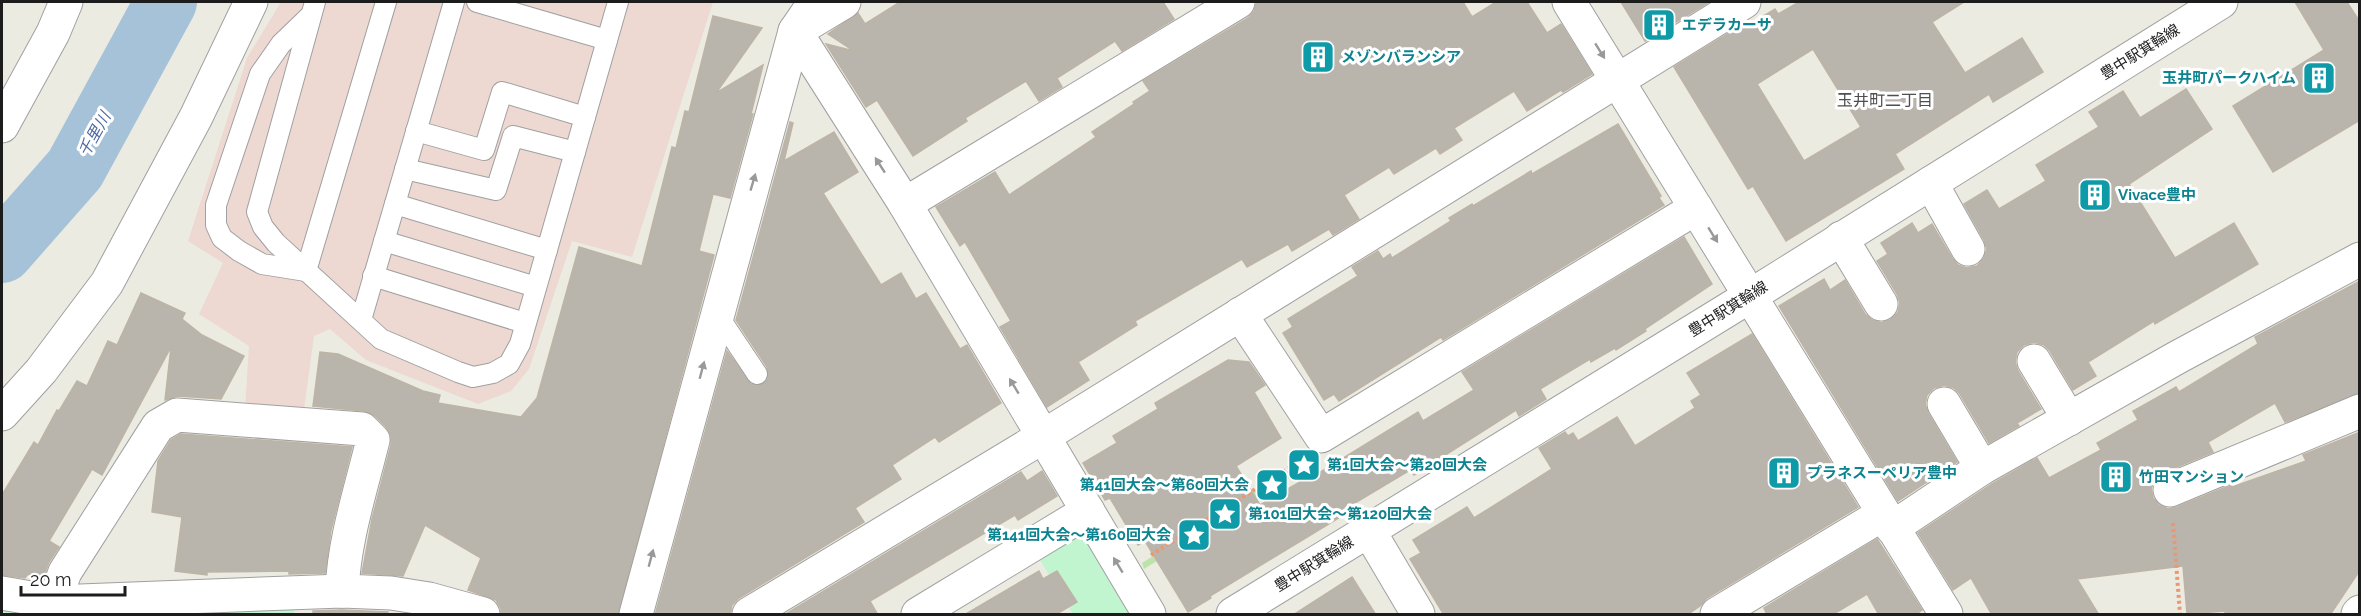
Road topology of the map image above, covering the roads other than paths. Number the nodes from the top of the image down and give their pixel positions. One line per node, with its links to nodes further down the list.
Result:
1 (66, 2): 18 (street)
2 (251, 2): 43 (street)
3 (386, 2): 31 (lane)
4 (454, 2): 19 (lane)
5 (477, 2): 15 (lane)
6 (618, 2): 15 (lane)
7 (815, 2): 14 (street)
8 (844, 2): 14 (street)
9 (1238, 2): 24 (street)
10 (1569, 2): 16 (street, one-way to 16)
11 (1744, 2): 16 (street)
12 (2222, 2): 22 (street, 豊中駅箕輪線)
13 (313, 8): 31 (lane); 31 (lane)
14 (795, 31): 24 (street, one-way to 14); 36 (street, one-way to 14)
15 (607, 40): 17 (lane)
16 (1618, 80): 25 (street); 37 (street)
17 (585, 117): 19 (lane); 20 (lane)
18 (4, 118)
19 (416, 131): 21 (lane)
20 (575, 152): 21 (lane); 28 (lane)
21 (405, 169): 23 (lane)
22 (1931, 183): 26 (street, 豊中駅箕輪線); 29 (street)
23 (395, 204): 27 (lane); 28 (lane)
24 (905, 204): 46 (street, one-way to 24)
25 (1696, 208): 34 (street, one-way to 34); 37 (street)
26 (1841, 238): 34 (street, 豊中駅箕輪線); 35 (street)
27 (384, 241): 32 (lane); 33 (lane)
28 (547, 249): 33 (lane)
29 (1968, 249)
30 (2360, 259): 45 (street)
31 (306, 271): 38 (lane)
32 (373, 276): 38 (lane); 39 (lane)
33 (536, 287): 39 (lane)
34 (1750, 296): 50 (street); 51 (street, 豊中駅箕輪線)
35 (1881, 304)
36 (717, 314): 41 (lane); 57 (street, one-way to 36)
37 (1240, 315): 46 (street)
38 (361, 320): 39 (lane)
39 (525, 323)
40 (2034, 361): 45 (street)
41 (757, 374)
42 (1944, 404): 47 (street)
43 (2, 414)
44 (2356, 417): 48 (street)
45 (2069, 419): 47 (street)
46 (1044, 436): 49 (street); 58 (street)
47 (1982, 468): 50 (street)
48 (2170, 490)
49 (1088, 511): 59 (street); 60 (street, one-way to 49)
50 (1888, 521): 63 (street); 64 (street)
51 (1369, 531): 61 (street, 豊中駅箕輪線); 62 (street)
52 (342, 591): 54 (street); 54 (street); 55 (street)
53 (2, 592): 54 (street)
54 (54, 602)
55 (388, 604): 56 (street)
56 (483, 615)
57 (636, 615)
58 (749, 615)
59 (918, 615)
60 (1149, 615)
61 (1233, 615)
62 (1418, 615)
63 (1717, 615)
64 (1946, 615)

